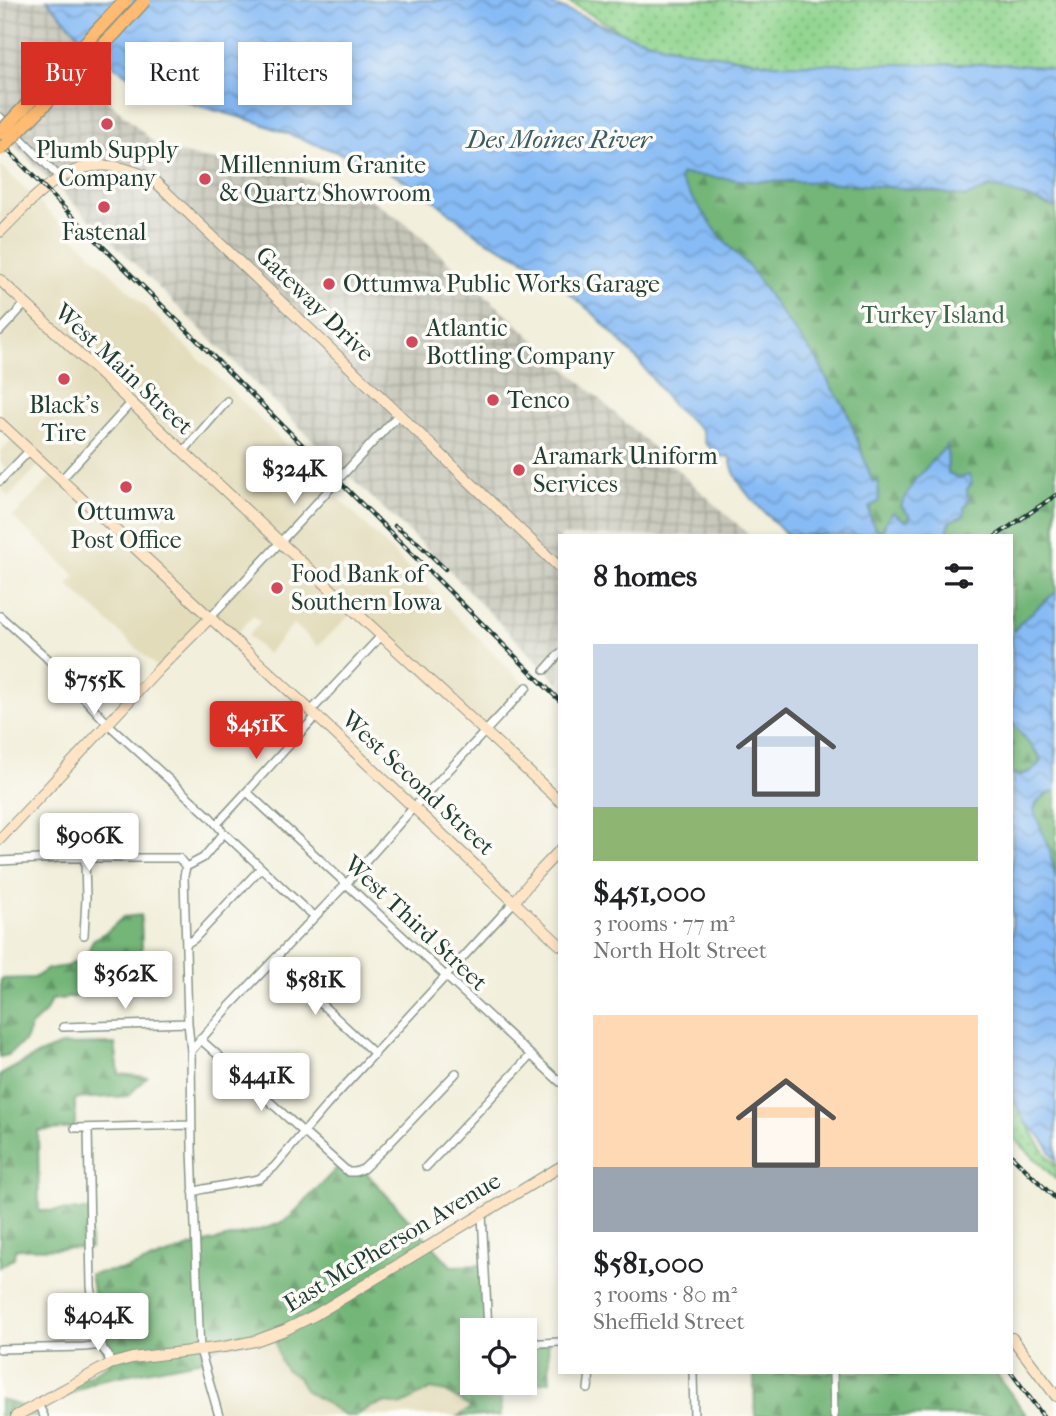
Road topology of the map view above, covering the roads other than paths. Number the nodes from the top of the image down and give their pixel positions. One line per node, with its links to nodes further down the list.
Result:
1 (126, 0): 4 (highway, bridge)
2 (145, 0): 5 (highway, bridge)
3 (0, 117): 6 (street)
4 (0, 133)
5 (0, 150)
6 (59, 177): 7 (main road, Gateway Drive); 13 (main road, Gateway Drive)
7 (0, 232)
8 (0, 279): 9 (main road, West Main Street)
9 (25, 304): 10 (street); 12 (main road, West Main Street)
10 (0, 331)
11 (227, 401): 16 (street)
12 (131, 403): 16 (main road, West Main Street); 17 (street)
13 (399, 414): 19 (street); 20 (main road, Gateway Drive)
14 (0, 423): 15 (main road, West Second Street)
15 (30, 450): 17 (main road, West Second Street); 18 (street)
16 (183, 453): 19 (main road, West Main Street)
17 (61, 480): 22 (main road, West Second Street)
18 (0, 481)
19 (279, 542): 22 (street); 23 (main road, West Main Street)
20 (558, 566)
21 (0, 616): 28 (street)
22 (210, 618): 27 (main road, West Second Street); 28 (main road)
23 (381, 636): 27 (street); 29 (main road, West Main Street)
24 (558, 655): 25 (street)
25 (545, 670)
26 (527, 687): 29 (street)
27 (314, 714): 30 (street); 32 (main road, West Second Street)
28 (108, 724): 33 (street); 35 (main road)
29 (485, 732): 31 (main road, West Main Street); 32 (street)
30 (247, 792): 33 (street); 41 (street, West Third Street)
31 (558, 800)
32 (414, 807): 41 (street); 42 (main road, West Second Street)
33 (217, 824): 34 (street)
34 (224, 833): 39 (street); 40 (street)
35 (0, 839)
36 (558, 852): 42 (main road)
37 (85, 859): 38 (street); 39 (street); 44 (street)
38 (0, 861)
39 (186, 867): 46 (street)
40 (261, 867): 43 (street); 46 (street)
41 (346, 884): 43 (street); 48 (street, West Third Street)
42 (514, 902): 45 (main road, West Second Street); 48 (street)
43 (315, 916): 47 (street)
44 (84, 935)
45 (558, 943)
46 (187, 944): 49 (street)
47 (274, 960): 51 (street); 53 (street)
48 (446, 976): 53 (street); 54 (street, West Third Street)
49 (188, 1023): 50 (street); 52 (street)
50 (63, 1027)
51 (200, 1039): 52 (street); 60 (street)
52 (191, 1052): 57 (street)
53 (375, 1054): 60 (street)
54 (531, 1055): 56 (street, West Third Street); 61 (street)
55 (456, 1073): 60 (street)
56 (558, 1080)
57 (191, 1125): 59 (street); 63 (street)
58 (75, 1128): 59 (street)
59 (88, 1128): 69 (street)
60 (304, 1133): 63 (street)
61 (426, 1167)
62 (558, 1168): 64 (main road, East McPherson Avenue)
63 (194, 1192): 71 (street)
64 (481, 1214): 65 (street); 71 (main road, East McPherson Avenue)
65 (487, 1318)
66 (1013, 1339): 77 (main road)
67 (558, 1342): 68 (street)
68 (537, 1343)
69 (102, 1345): 70 (street); 72 (street)
70 (0, 1349)
71 (200, 1350): 72 (main road, East McPherson Avenue); 81 (street)
72 (110, 1364): 78 (main road, East McPherson Avenue)
73 (590, 1374): 76 (street)
74 (694, 1374): 82 (street)
75 (834, 1374): 83 (street)
76 (588, 1389)
77 (1056, 1396)
78 (38, 1404): 79 (main road, East McPherson Avenue); 80 (street)
79 (16, 1416)
80 (44, 1416)
81 (219, 1416)
82 (694, 1416)
83 (834, 1416)

